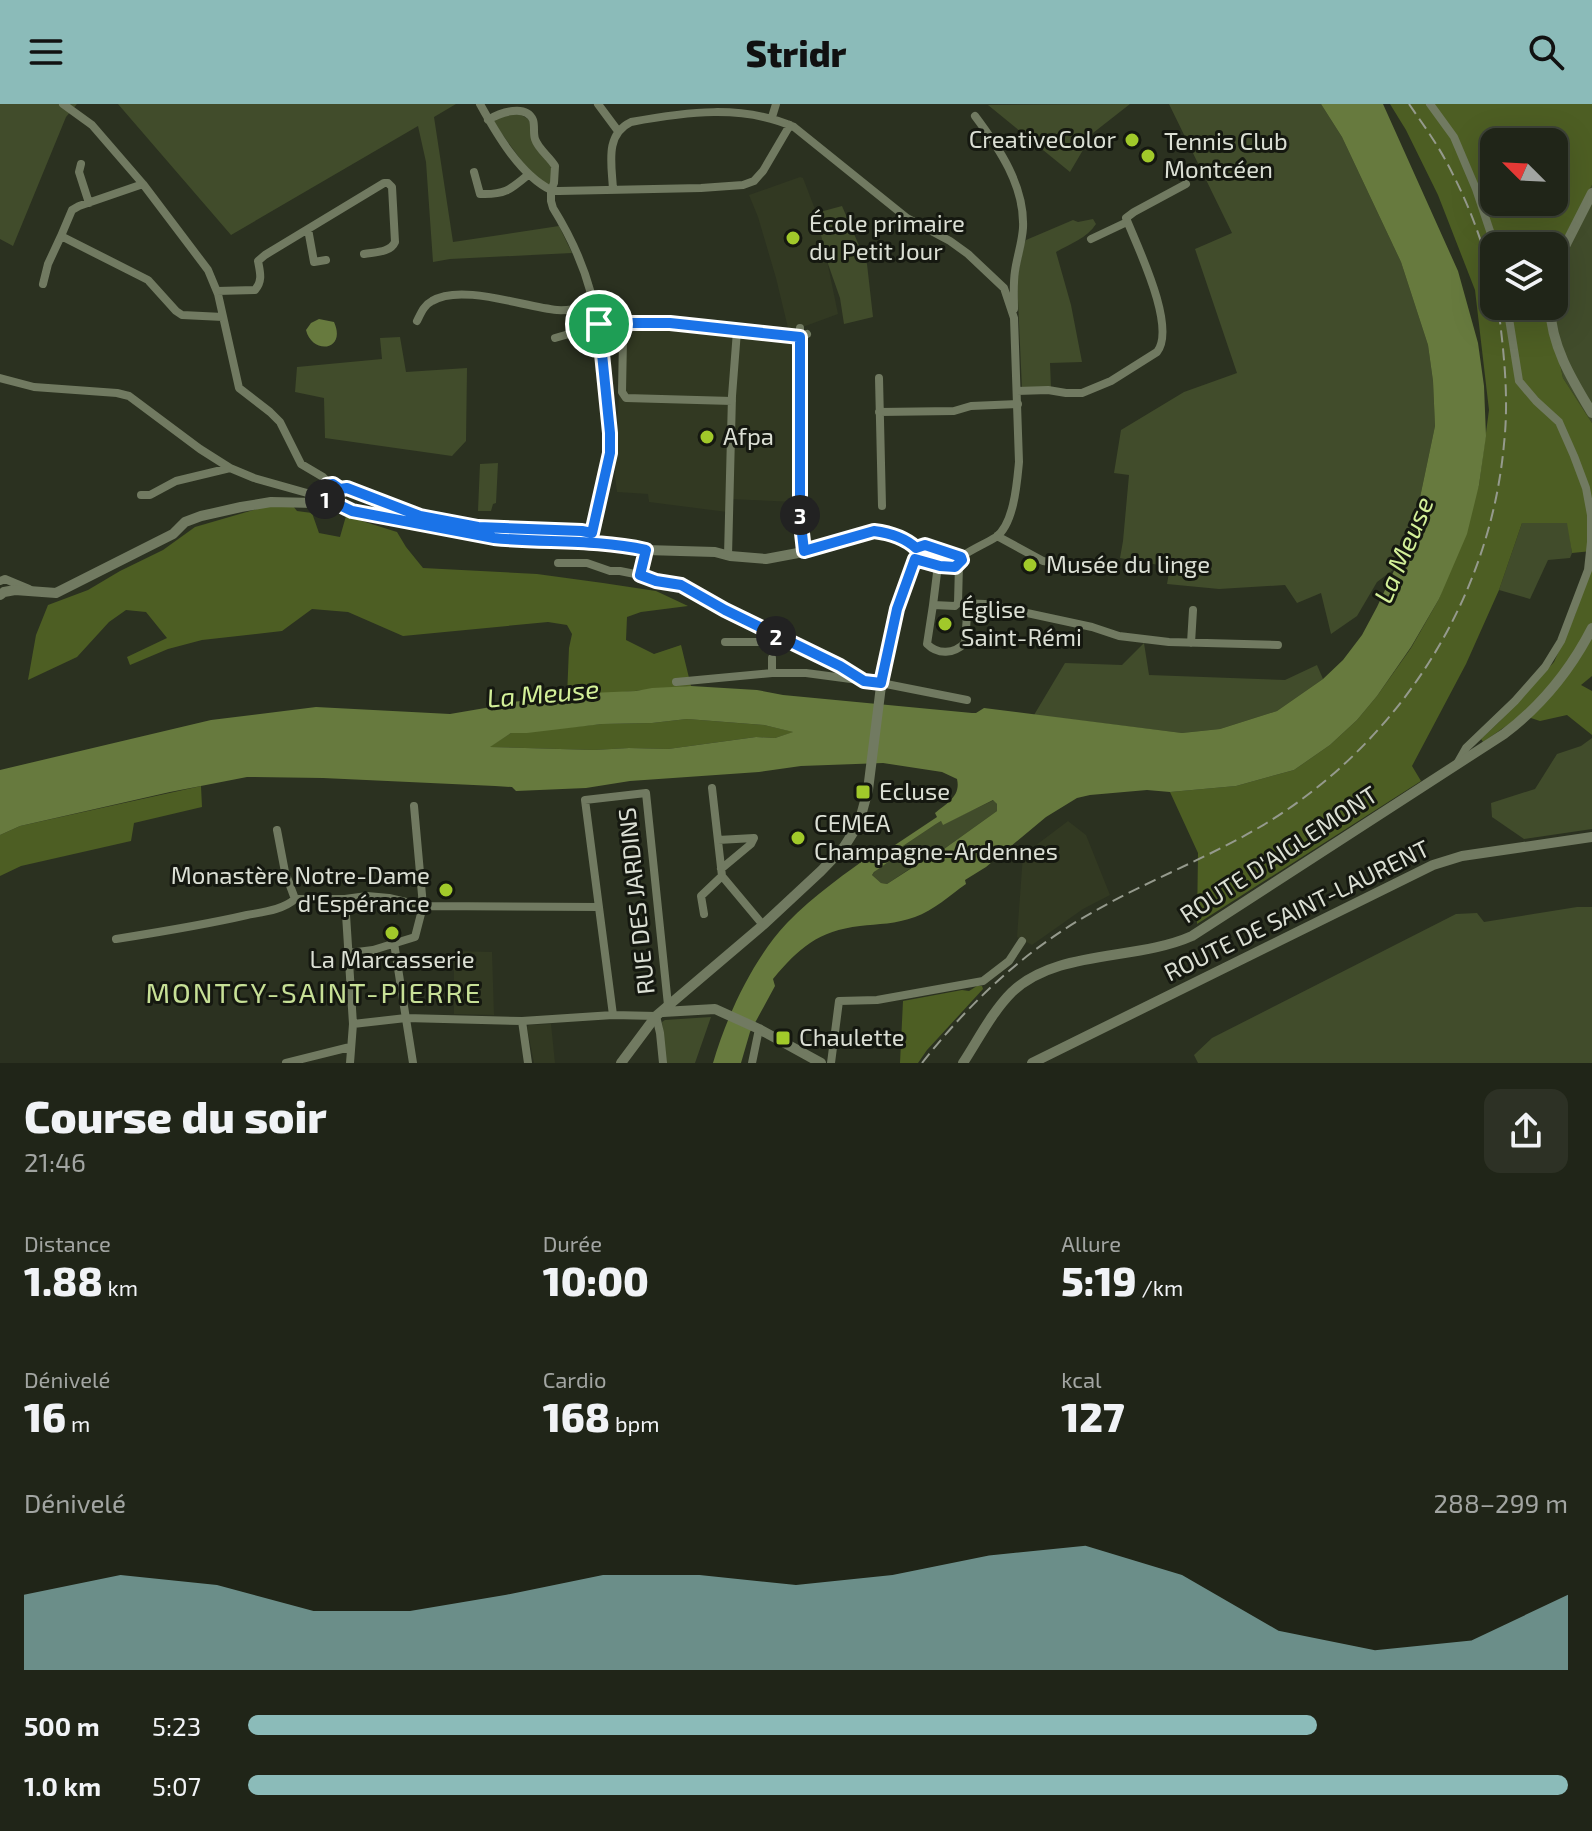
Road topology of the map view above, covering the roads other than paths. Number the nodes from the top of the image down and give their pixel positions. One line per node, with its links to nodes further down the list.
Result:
1 (63, 104): 15 (street)
2 (480, 104): 8 (street)
3 (598, 104): 10 (street)
4 (776, 104): 7 (street)
5 (1430, 104): 24 (street)
6 (975, 116): 34 (street)
7 (772, 117): 9 (street); 10 (street)
8 (488, 120): 13 (street); 17 (street)
9 (790, 125): 14 (street); 34 (street)
10 (618, 131): 18 (street)
11 (81, 164): 21 (street)
12 (474, 172): 13 (street)
13 (529, 174): 17 (street)
14 (750, 182): 18 (street); 19 (street)
15 (143, 184): 21 (street); 31 (street)
16 (1186, 184): 22 (street)
17 (551, 190): 18 (street); 32 (street)
18 (613, 190)
19 (755, 193)
20 (1592, 193): 27 (street)
21 (89, 203): 25 (street)
22 (1127, 222): 26 (street); 44 (street)
23 (308, 229): 28 (street); 29 (street); 31 (street)
24 (1490, 232)
25 (61, 236): 30 (street); 33 (street)
26 (1091, 239)
27 (1568, 240)
28 (364, 254)
29 (326, 260)
30 (43, 284)
31 (217, 291): 33 (street)
32 (595, 306): 37 (street); 38 (street)
33 (223, 317): 50 (street)
34 (1014, 318): 44 (street)
35 (1509, 320): 81 (street)
36 (1552, 320): 48 (street)
37 (417, 321)
38 (599, 324): 39 (street); 40 (street); 54 (street)
39 (737, 331): 45 (street); 56 (street)
40 (555, 338)
41 (623, 339): 45 (street)
42 (0, 378): 49 (street)
43 (879, 378): 47 (street)
44 (1017, 391): 46 (street)
45 (732, 401): 58 (street)
46 (1018, 404): 47 (street); 53 (street)
47 (879, 412): 52 (street)
48 (1592, 413)
49 (230, 468): 50 (street); 51 (street)
50 (332, 492): 54 (street); 54 (street); 65 (street)
51 (141, 495)
52 (882, 506)
53 (997, 536): 59 (street); 62 (street)
54 (592, 538): 55 (street)
55 (646, 550): 58 (street); 63 (street)
56 (804, 551): 57 (street); 58 (street)
57 (916, 553): 59 (street); 61 (street); 79 (street)
58 (728, 556)
59 (960, 560): 61 (street); 67 (street)
60 (558, 563): 63 (street)
61 (938, 565): 68 (street)
62 (1084, 567)
63 (640, 575): 74 (street)
64 (0, 581): 65 (street)
65 (36, 592): 66 (street)
66 (0, 595)
67 (962, 603): 68 (street); 68 (street); 72 (street)
68 (933, 605)
69 (1193, 610): 72 (street)
70 (1592, 628): 81 (street, ROUTE D'AIGLEMONT)
71 (725, 642): 74 (street)
72 (1191, 643): 73 (street)
73 (1278, 645)
74 (796, 646): 77 (street)
75 (772, 658): 76 (street)
76 (772, 673): 77 (street); 78 (street)
77 (864, 681): 79 (street)
78 (676, 682)
79 (880, 687): 80 (street); 93 (street)
80 (967, 700)
81 (1457, 764): 116 (street, ROUTE D'AIGLEMONT)
82 (712, 788): 86 (street)
83 (414, 806): 90 (street)
84 (277, 830): 88 (street)
85 (1592, 837): 117 (street, ROUTE DE SAINT-LAURENT)
86 (718, 840): 87 (street); 87 (street)
87 (721, 872): 92 (street); 93 (street)
88 (295, 899): 89 (street); 94 (street)
89 (345, 899): 90 (street); 97 (street)
90 (423, 906): 91 (street); 96 (street)
91 (599, 907): 100 (street, RUE DES JARDINS); 101 (street)
92 (704, 914)
93 (763, 925): 98 (street)
94 (116, 939)
95 (1022, 941): 115 (street)
96 (394, 943): 97 (street); 102 (street)
97 (349, 953): 104 (street)
98 (693, 984): 99 (street); 100 (street)
99 (703, 1009): 100 (street); 105 (street)
100 (662, 1011): 101 (street); 111 (street); 112 (street, RUE DES JARDINS)
101 (613, 1015): 103 (street)
102 (406, 1018): 103 (street); 104 (street); 109 (street)
103 (522, 1021): 110 (street)
104 (353, 1024): 106 (street)
105 (758, 1029): 113 (street); 114 (street)
106 (350, 1047): 107 (street); 108 (street)
107 (286, 1063)
108 (350, 1063)
109 (413, 1063)
110 (528, 1063)
111 (621, 1063)
112 (663, 1063)
113 (752, 1063)
114 (821, 1063)
115 (831, 1063)
116 (963, 1063)
117 (1032, 1063)

